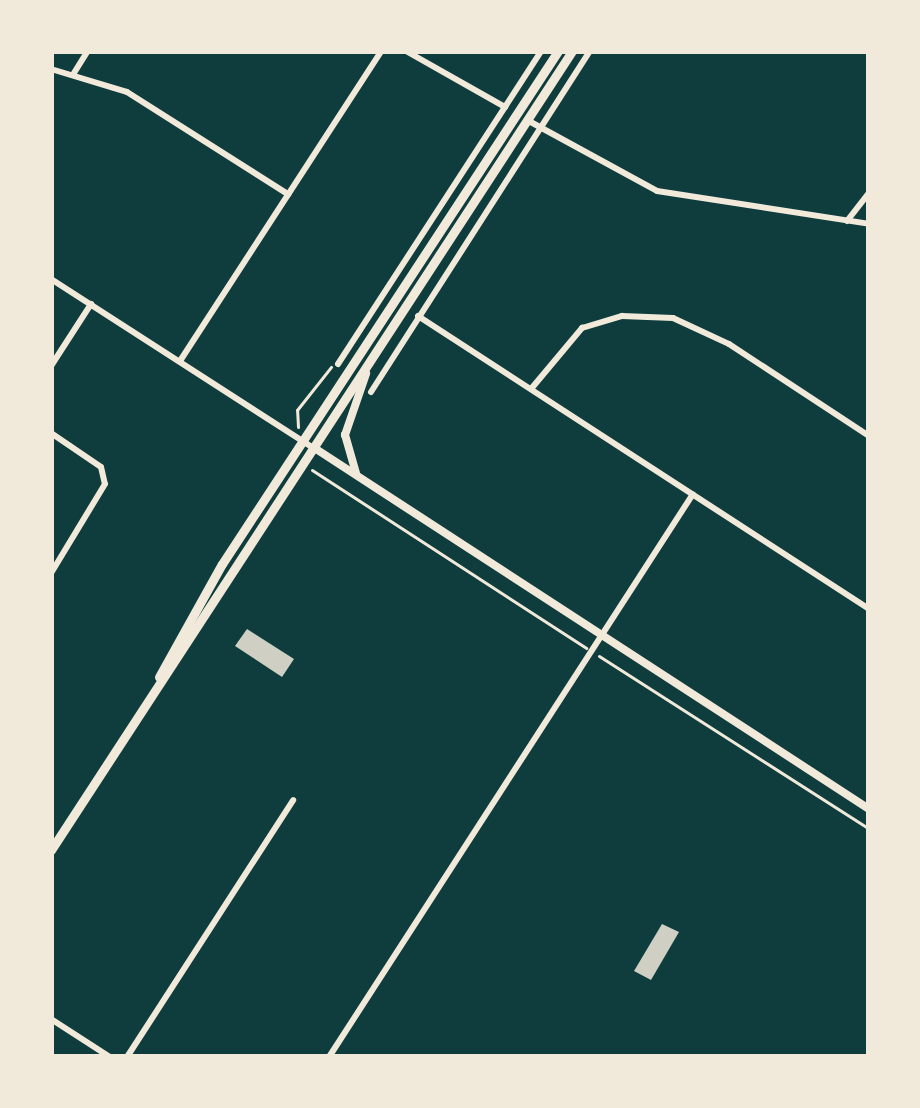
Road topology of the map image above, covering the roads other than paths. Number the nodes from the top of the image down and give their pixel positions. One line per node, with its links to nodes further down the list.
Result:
1 (88, 51): 9 (street)
2 (380, 51): 14 (street)
3 (406, 51): 10 (street)
4 (541, 51): 10 (street)
5 (558, 51): 11 (main road)
6 (572, 51): 11 (main road)
7 (590, 51): 12 (street)
8 (51, 69): 9 (street)
9 (74, 73): 14 (street)
10 (505, 107): 18 (street)
11 (523, 117): 12 (street); 19 (main road); 22 (main road)
12 (541, 128): 15 (street); 21 (street)
13 (869, 193): 15 (street)
14 (288, 194): 23 (street)
15 (847, 220): 16 (street)
16 (869, 224)
17 (51, 278): 20 (street)
18 (390, 285): 19 (street); 24 (street)
19 (403, 295): 30 (main road)
20 (91, 304): 23 (street); 25 (street)
21 (418, 316): 26 (street); 27 (street)
22 (381, 346): 31 (main road); 32 (street)
23 (180, 361): 30 (street)
24 (338, 364)
25 (51, 366)
26 (531, 389): 29 (street); 33 (street)
27 (371, 392)
28 (51, 433): 34 (street)
29 (869, 436)
30 (302, 441): 31 (street); 37 (main road)
31 (316, 449): 32 (street); 37 (main road)
32 (362, 480): 36 (street)
33 (693, 494): 35 (street); 36 (street)
34 (51, 573)
35 (869, 609)
36 (601, 636): 39 (street); 45 (street)
37 (133, 724): 40 (main road)
38 (293, 800): 44 (street)
39 (869, 809)
40 (56, 832): 41 (main road)
41 (51, 850)
42 (51, 1019): 43 (street)
43 (110, 1057)
44 (127, 1057)
45 (329, 1057)

